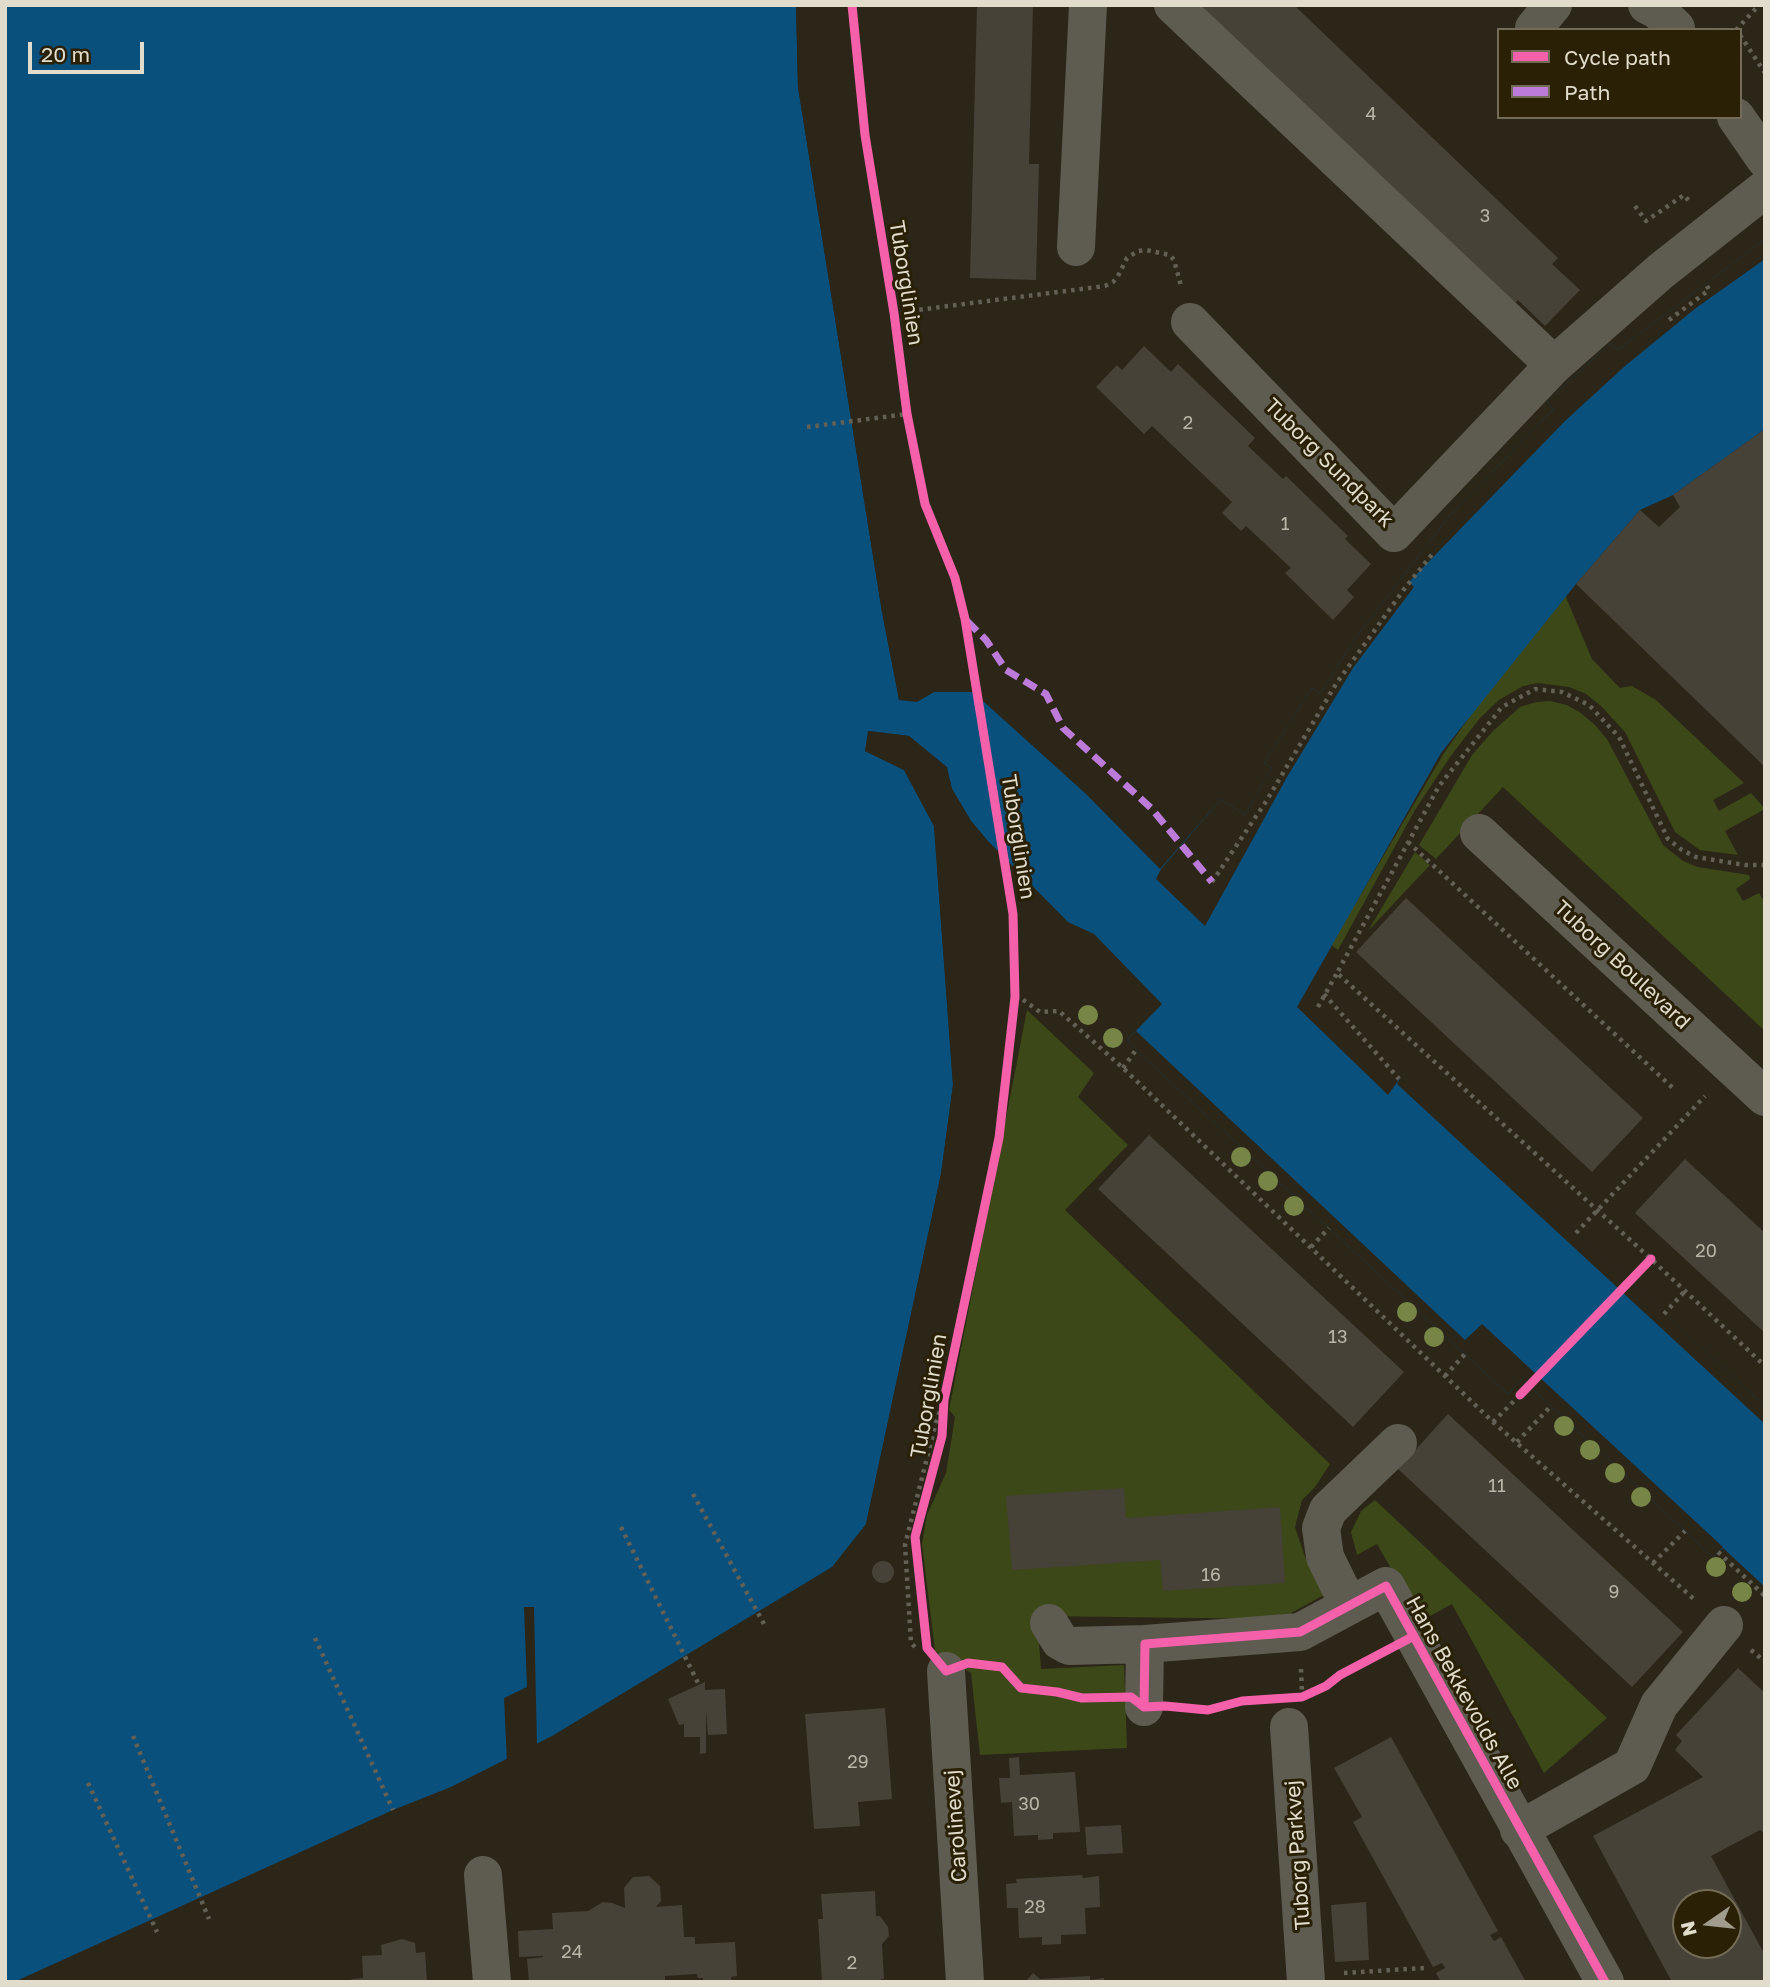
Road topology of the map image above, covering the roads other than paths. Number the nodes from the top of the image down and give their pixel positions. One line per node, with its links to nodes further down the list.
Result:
1 (1088, 5): 6 (street)
2 (1173, 5): 8 (street)
3 (1737, 119): 4 (street)
4 (1765, 159)
5 (1765, 189): 8 (street, Tuborg Sundpark)
6 (1076, 247)
7 (1190, 322): 8 (street, Tuborg Sundpark)
8 (1554, 365)
9 (1479, 833): 10 (street, Tuborg Boulevard)
10 (1765, 1097)
11 (1398, 1443): 12 (street)
12 (1349, 1606): 15 (street, Hans Bekkevolds Alle); 19 (street, Hans Bekkevolds Alle)
13 (1049, 1623): 15 (street, Hans Bekkevolds Alle)
14 (1724, 1625): 19 (street)
15 (1145, 1644): 17 (street)
16 (946, 1671): 23 (street, Carolinevej)
17 (1144, 1707)
18 (1289, 1727): 21 (street, Tuborg Parkvej)
19 (1519, 1829): 24 (street, Hans Bekkevolds Alle)
20 (483, 1875): 22 (street)
21 (1306, 1978)
22 (492, 1982)
23 (965, 1982)
24 (1605, 1982)

